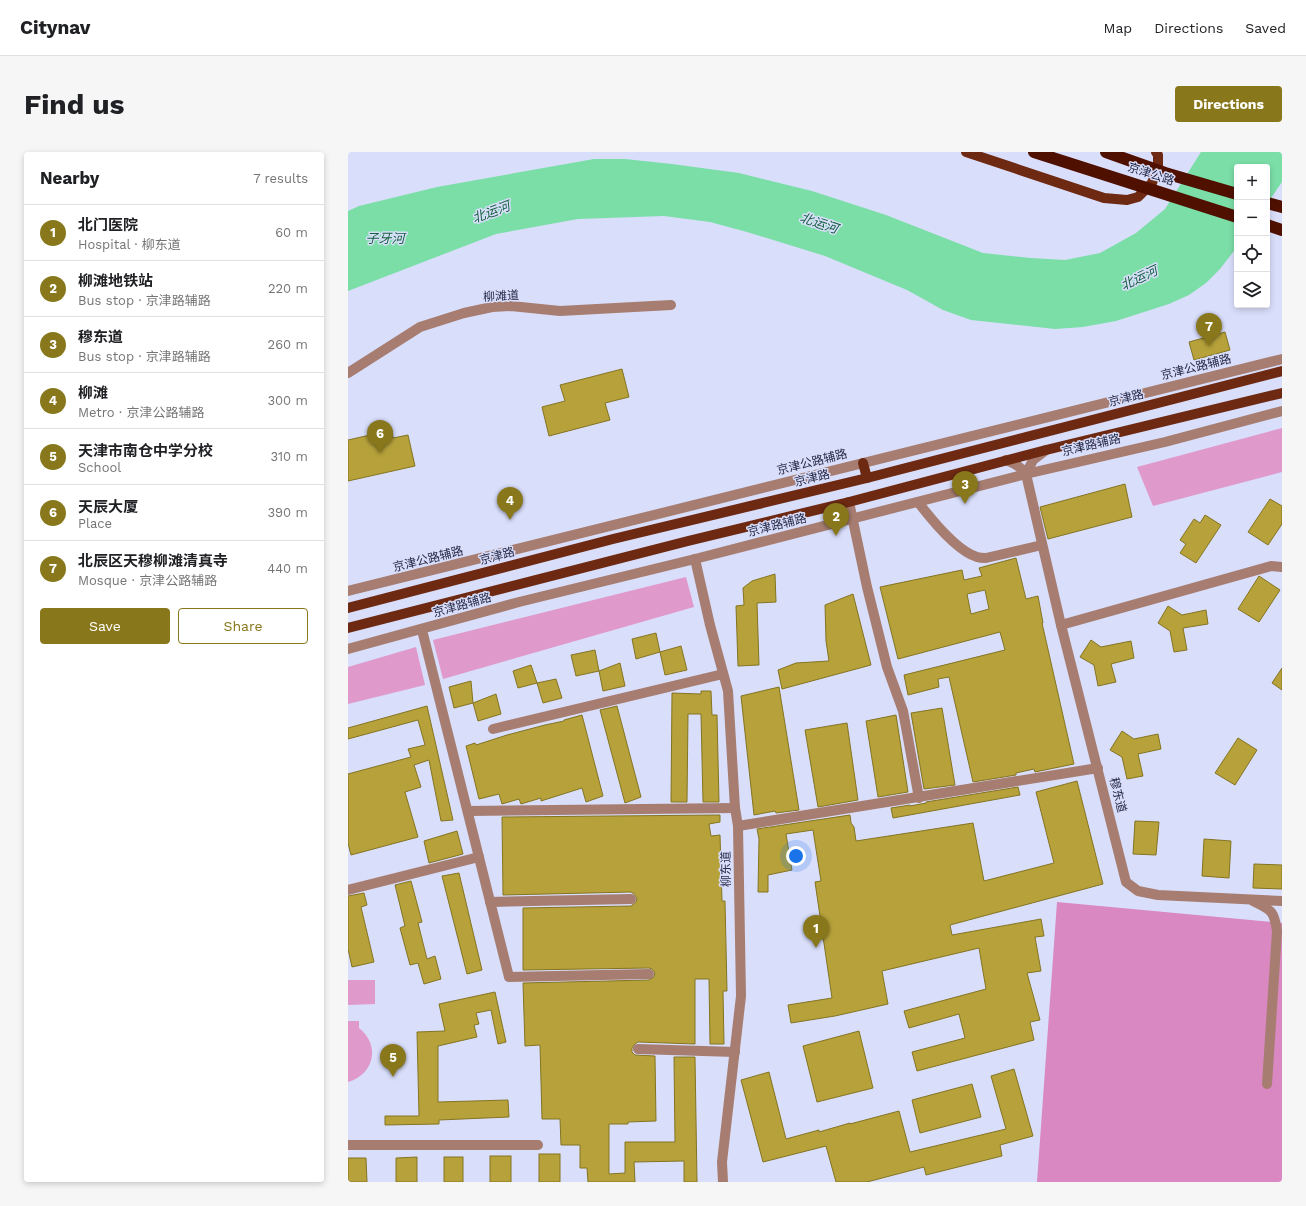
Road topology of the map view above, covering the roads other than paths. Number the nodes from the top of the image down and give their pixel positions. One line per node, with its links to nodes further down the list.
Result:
1 (966, 152): 4 (main road)
2 (1034, 152): 8 (highway, 京津公路, bridge)
3 (1106, 152): 5 (highway, 京津公路, bridge)
4 (1156, 152)
5 (1234, 193)
6 (1270, 204): 7 (highway)
7 (1282, 207)
8 (1234, 216)
9 (1270, 226): 10 (highway)
10 (1282, 230)
11 (670, 305): 14 (street, 柳滩道)
12 (1282, 359): 19 (street, 京津公路辅路)
13 (1282, 372): 21 (main road, 京津路)
14 (348, 373)
15 (1282, 393): 17 (main road)
16 (1282, 411): 20 (street, 京津路辅路)
17 (1046, 450): 18 (main road); 20 (street)
18 (1006, 460): 20 (street); 23 (main road)
19 (863, 463): 21 (main road); 27 (street, 京津公路辅路)
20 (1026, 474): 22 (street, 京津路辅路); 24 (street, 穆东道)
21 (867, 478): 28 (main road, 京津路)
22 (918, 502): 23 (street, 京津路辅路); 24 (street)
23 (851, 510): 25 (street, 京津路辅路); 30 (main road); 36 (street)
24 (1042, 545): 29 (street, 穆东道)
25 (695, 559): 31 (street, 京津路辅路); 33 (street, 柳东道)
26 (1282, 566): 29 (street)
27 (348, 591)
28 (348, 608)
29 (1061, 625): 35 (street, 穆东道)
30 (348, 628)
31 (422, 630): 32 (street, 京津路辅路); 38 (street)
32 (348, 649)
33 (723, 674): 34 (street); 37 (street, 柳东道)
34 (493, 729)
35 (1098, 768): 36 (street); 43 (street, 穆东道)
36 (919, 798): 39 (street)
37 (735, 808): 38 (street); 39 (street, 柳东道)
38 (468, 811): 40 (street)
39 (738, 826): 48 (street, 柳东道)
40 (479, 857): 41 (street); 45 (street)
41 (348, 890)
42 (631, 899): 45 (street)
43 (1252, 900): 44 (street); 49 (street)
44 (1282, 901)
45 (490, 902): 46 (street)
46 (649, 974)
47 (638, 1049): 48 (street)
48 (735, 1052): 52 (street, 柳东道)
49 (1267, 1084)
50 (348, 1145): 51 (street)
51 (538, 1145)
52 (723, 1182)

